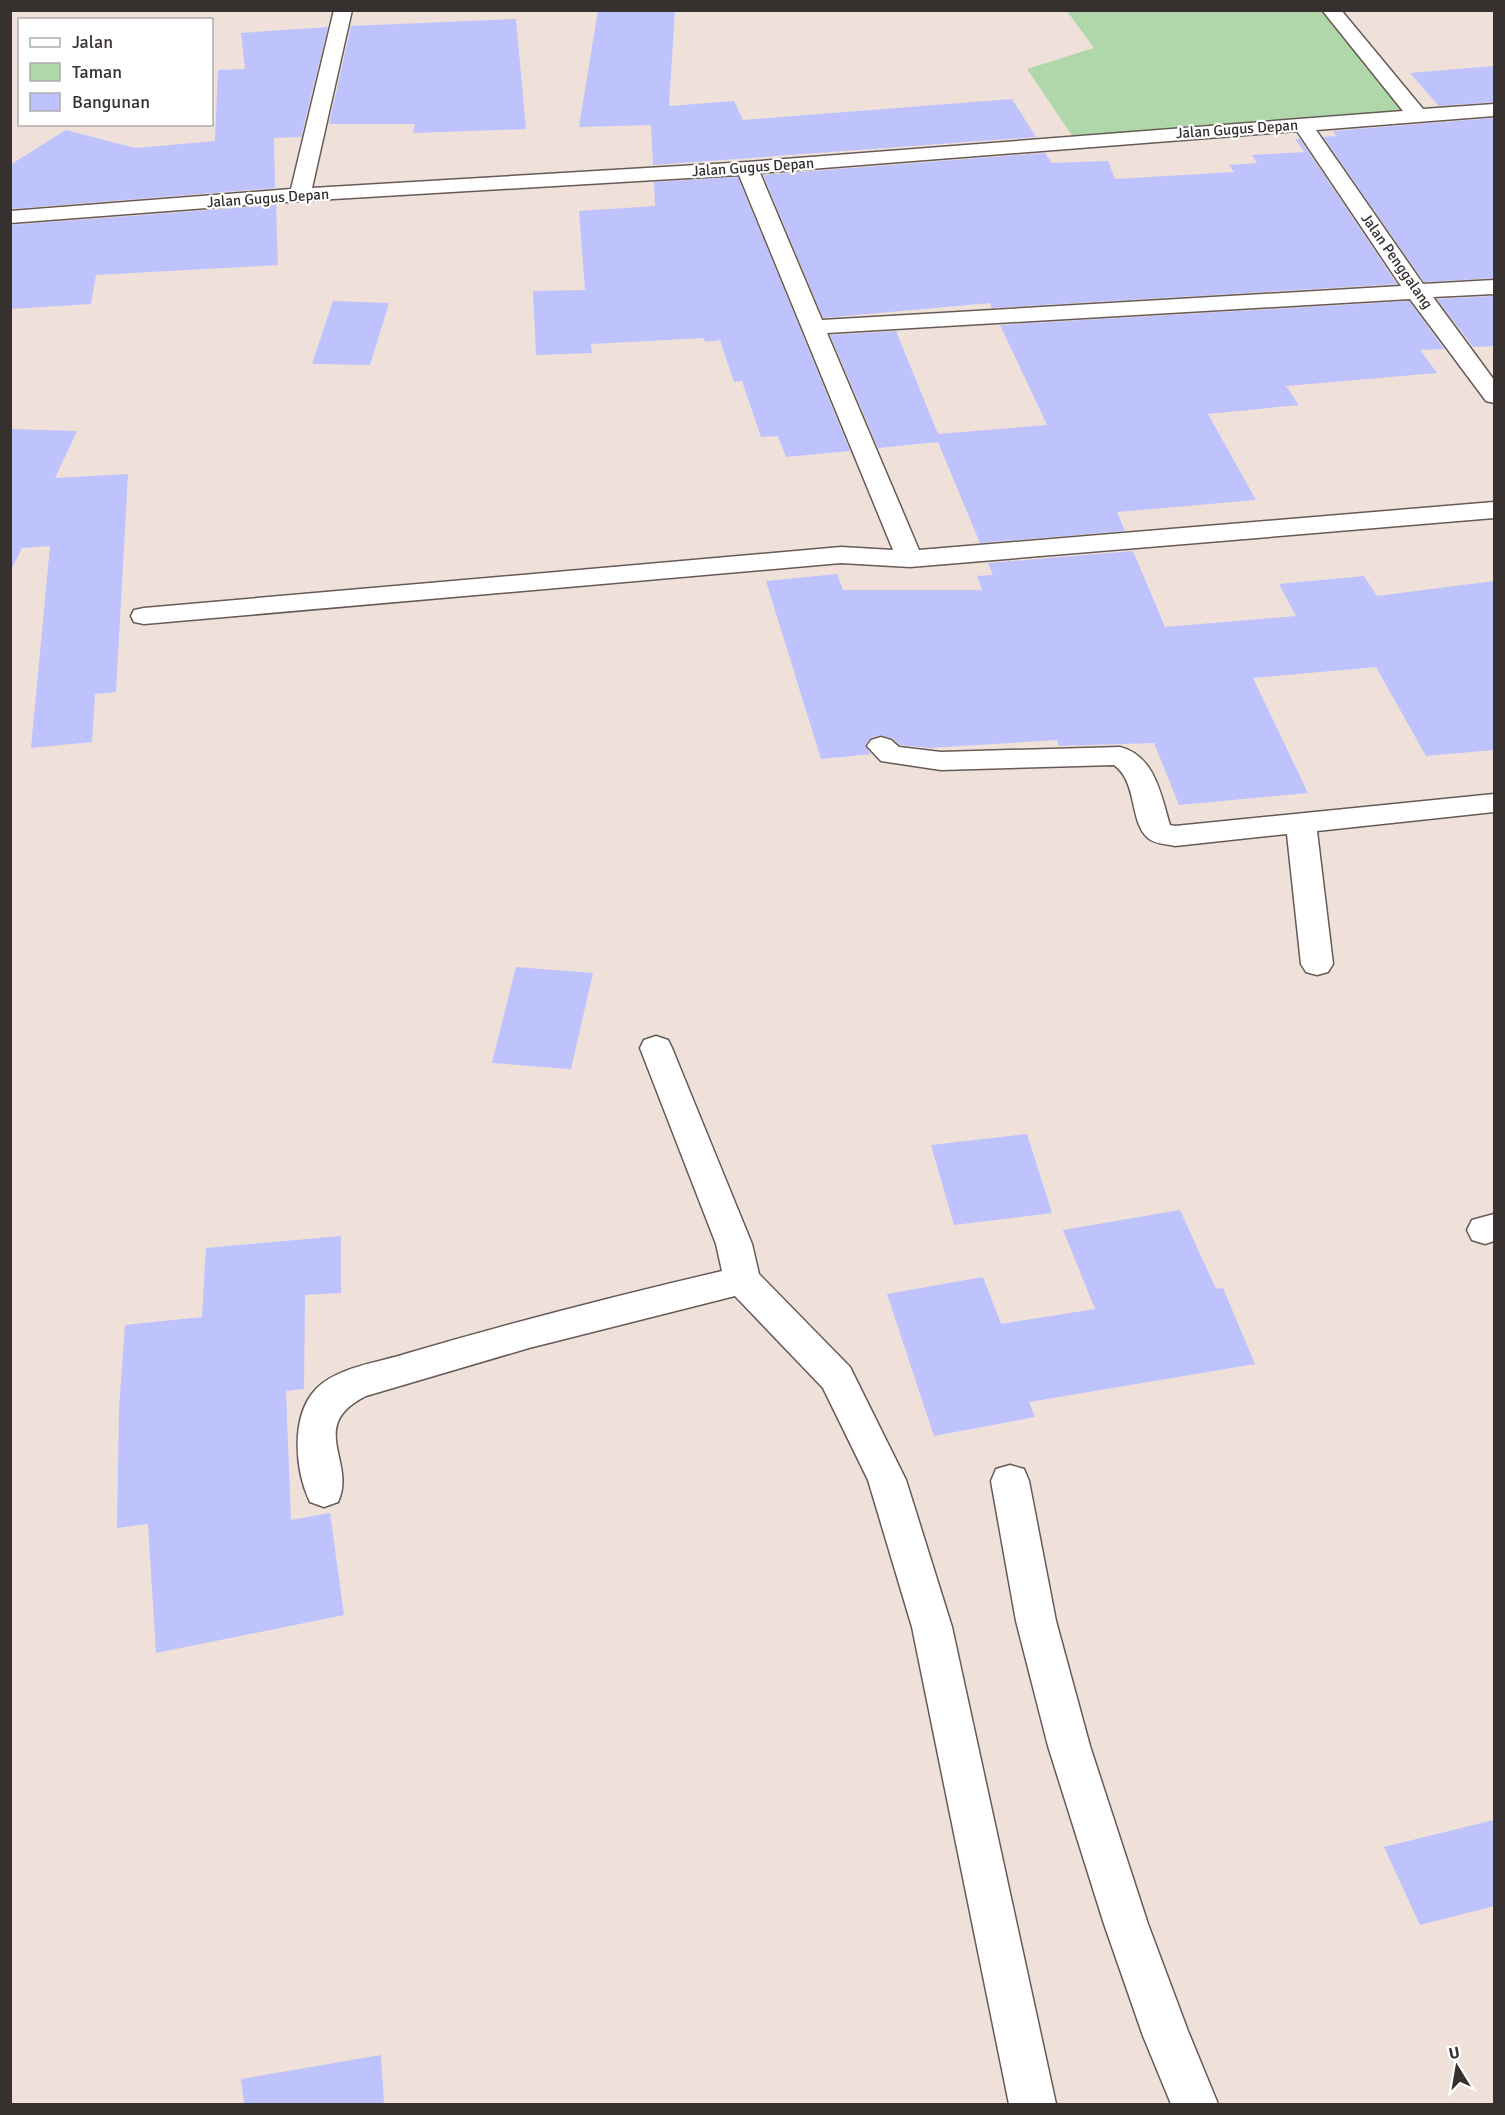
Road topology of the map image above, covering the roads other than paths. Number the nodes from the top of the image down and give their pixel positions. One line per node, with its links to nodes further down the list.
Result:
1 (343, 10): 7 (street)
2 (1331, 10): 4 (street)
3 (1494, 110): 4 (street, Jalan Gugus Depan)
4 (1419, 116): 5 (street, Jalan Gugus Depan)
5 (1302, 124): 6 (street, Jalan Gugus Depan); 10 (street, Jalan Penggalang)
6 (747, 168): 7 (street, Jalan Gugus Depan); 11 (street)
7 (300, 195): 8 (street, Jalan Gugus Depan)
8 (10, 217)
9 (1494, 287): 10 (street)
10 (1417, 292): 11 (street); 12 (street, Jalan Penggalang)
11 (814, 327): 14 (street)
12 (1494, 396)
13 (1494, 510): 14 (street)
14 (910, 559): 15 (street)
15 (144, 616)
16 (881, 746): 18 (street)
17 (1494, 803): 18 (street)
18 (1301, 823): 19 (street)
19 (1317, 964)
20 (656, 1048): 21 (street)
21 (742, 1280): 23 (street); 24 (street)
22 (1010, 1481): 25 (street)
23 (324, 1490)
24 (1033, 2104)
25 (1196, 2104)

